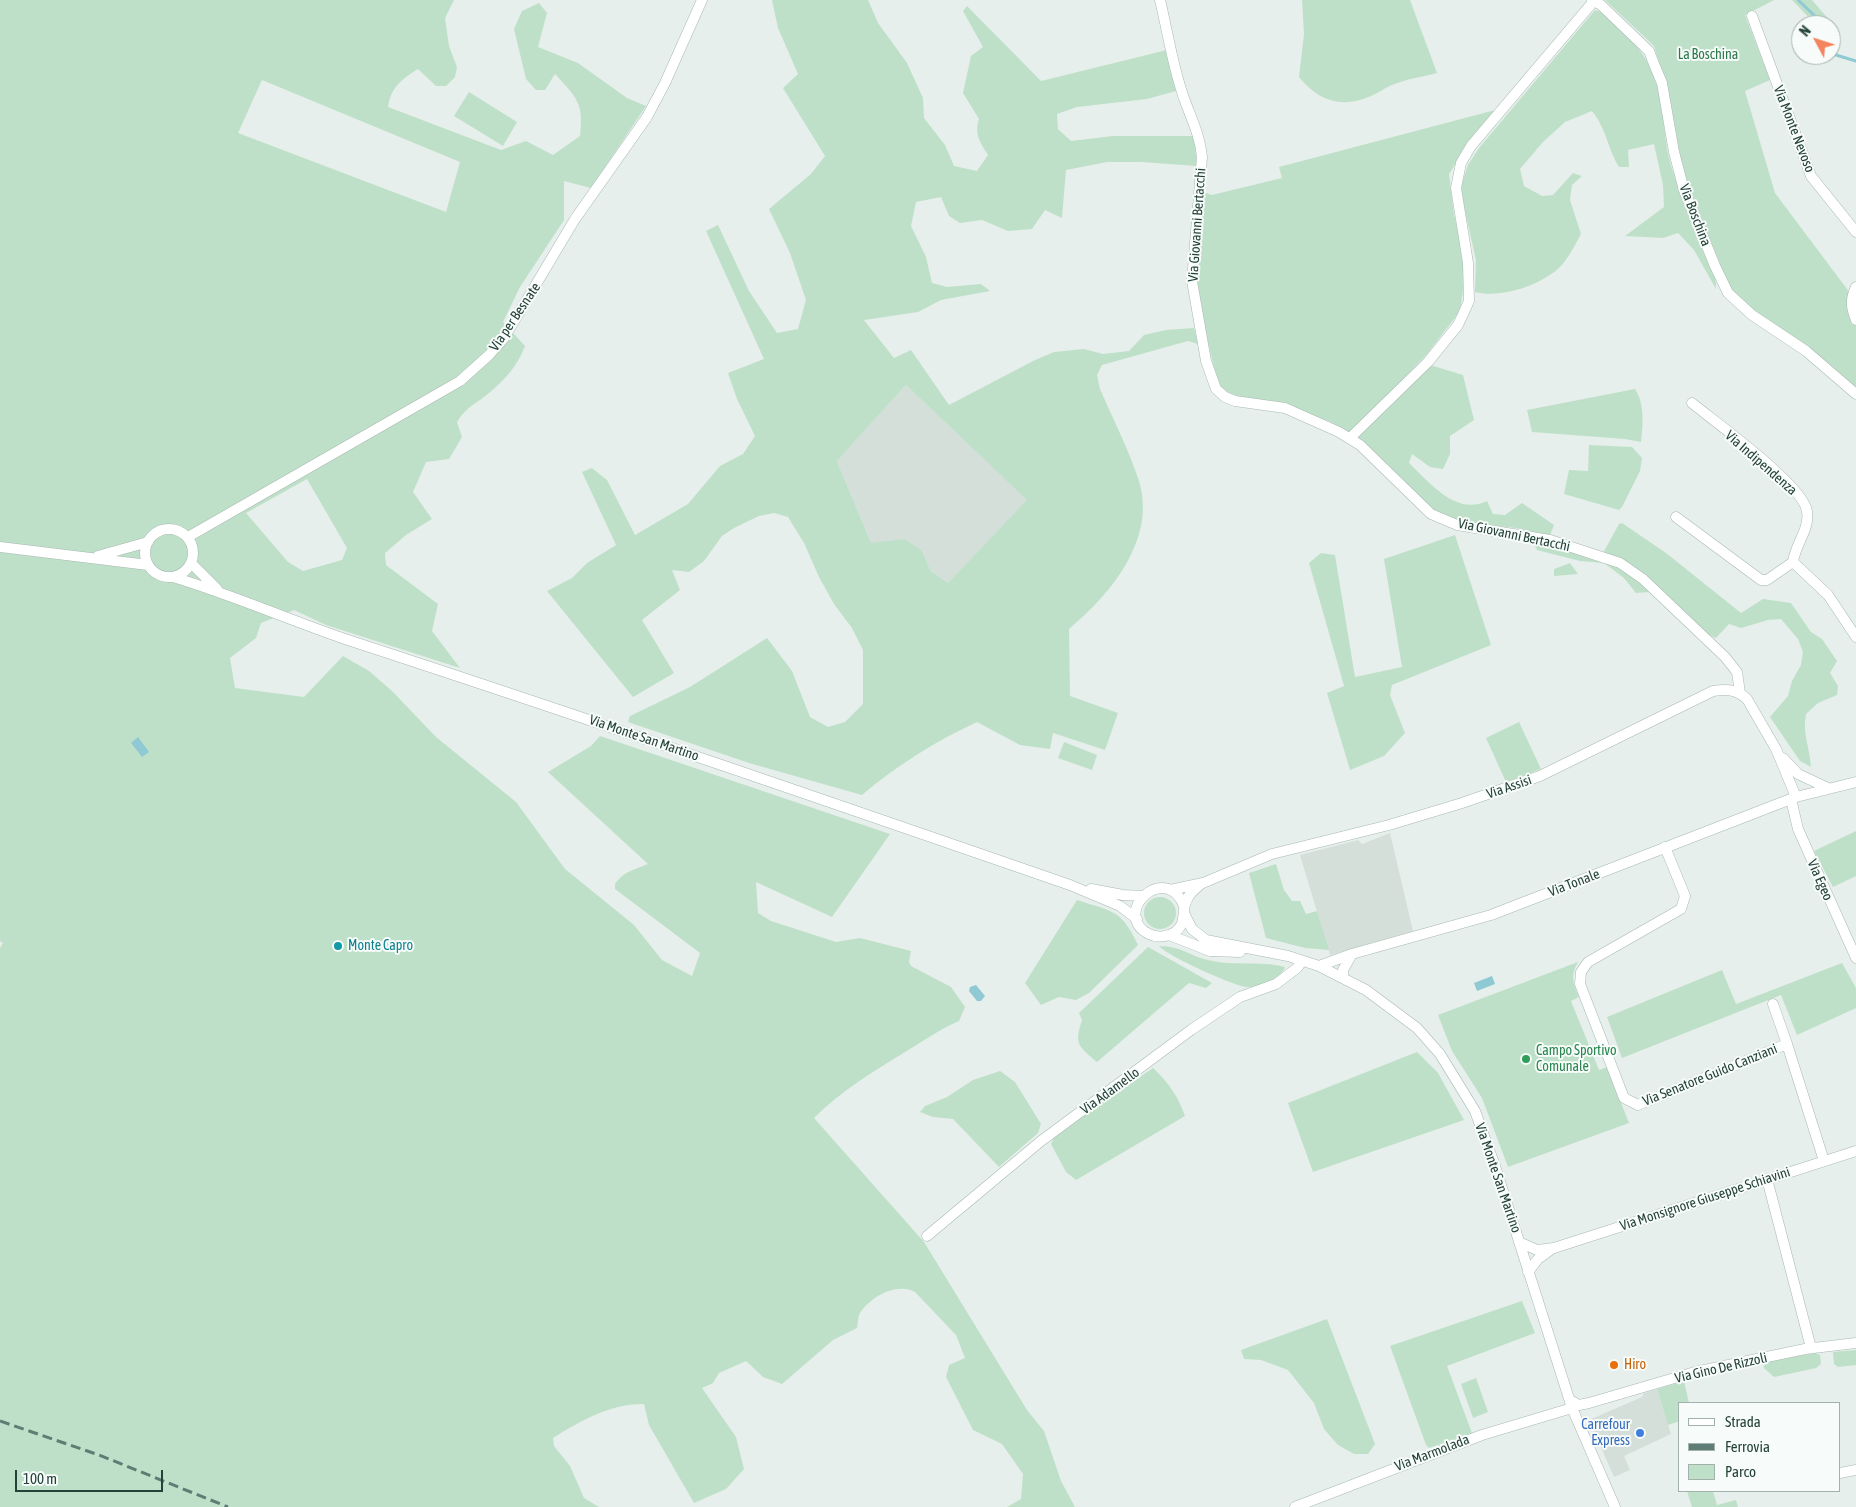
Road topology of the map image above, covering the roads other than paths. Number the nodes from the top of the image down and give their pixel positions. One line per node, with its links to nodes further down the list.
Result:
1 (702, 0): 12 (street, Via per Besnate)
2 (1160, 0): 10 (street, Via Giovanni Bertacchi)
3 (1593, 1): 8 (street, Via Boschina); 10 (street)
4 (1752, 16): 5 (street, Via Monte Nevoso)
5 (1856, 232)
6 (1856, 287): 7 (street)
7 (1856, 320)
8 (1856, 394)
9 (1692, 404): 16 (street, Via Indipendenza)
10 (1350, 438): 22 (street, Via Giovanni Bertacchi)
11 (1676, 517): 16 (street)
12 (188, 537): 13 (street, Via Monte San Martino); 17 (street)
13 (148, 542): 15 (street, Via Monte San Martino); 18 (street)
14 (0, 547): 15 (street, Via Monte San Martino)
15 (96, 557): 18 (street, Via Monte San Martino)
16 (1793, 562): 21 (street)
17 (191, 563): 19 (street); 20 (street, Via Monte San Martino)
18 (148, 565): 19 (street, Via Monte San Martino)
19 (173, 577): 20 (street, Via Monte San Martino)
20 (218, 590): 29 (street, Via Monte San Martino)
21 (1856, 637)
22 (1740, 693): 23 (street); 28 (street, Via Assisi)
23 (1776, 749): 25 (street); 26 (street)
24 (1856, 782): 25 (street, Via Tonale)
25 (1828, 788): 26 (street, Via Tonale)
26 (1793, 798): 27 (street, Via Tonale); 37 (street, Via Egeo)
27 (1665, 847): 36 (street, Via Tonale); 42 (street, Via Senatore Guido Canziani)
28 (1203, 882): 30 (street, Via Assisi); 32 (street, Via Assisi)
29 (1070, 886): 31 (street, Via Monte San Martino); 33 (street, Via Monte San Martino)
30 (1170, 890): 31 (street, Via Monte San Martino); 32 (street, Via Monte San Martino)
31 (1143, 896): 33 (street)
32 (1185, 910): 34 (street); 35 (street, Via Monte San Martino)
33 (1137, 919): 34 (street, Via Monte San Martino)
34 (1169, 935): 35 (street, Via Monte San Martino)
35 (1261, 952): 38 (street, Via Monte San Martino)
36 (1352, 954): 39 (street, Via Tonale); 40 (street)
37 (1856, 958)
38 (1302, 961): 39 (street, Via Monte San Martino); 46 (street, Via Adamello)
39 (1318, 966): 40 (street, Via Monte San Martino)
40 (1342, 977): 47 (street, Via Monte San Martino)
41 (1773, 1004): 42 (street, Via Senatore Guido Canziani)
42 (1787, 1044): 44 (street, Via Senatore Guido Canziani)
43 (1856, 1150): 44 (street, Via Monsignore Giuseppe Schiavini)
44 (1824, 1161): 45 (street, Via Monsignore Giuseppe Schiavini)
45 (1767, 1179): 48 (street, Via Monsignore Giuseppe Schiavini); 51 (street)
46 (928, 1236)
47 (1519, 1242): 48 (street, Via Monsignore Giuseppe Schiavini); 49 (street, Via Monte San Martino)
48 (1554, 1248): 49 (street, Via Monsignore Giuseppe Schiavini)
49 (1528, 1272): 53 (street, Via Monte San Martino)
50 (1856, 1343): 51 (street, Via Gino De Rizzoli)
51 (1811, 1348): 52 (street, Via Gino De Rizzoli)
52 (1589, 1403): 53 (street); 53 (street, Via Gino De Rizzoli)
53 (1573, 1409): 56 (street, Via Marmolada); 57 (street, Via Monte San Martino)
54 (1856, 1470): 55 (street)
55 (1841, 1473)
56 (1296, 1507)
57 (1615, 1507)

